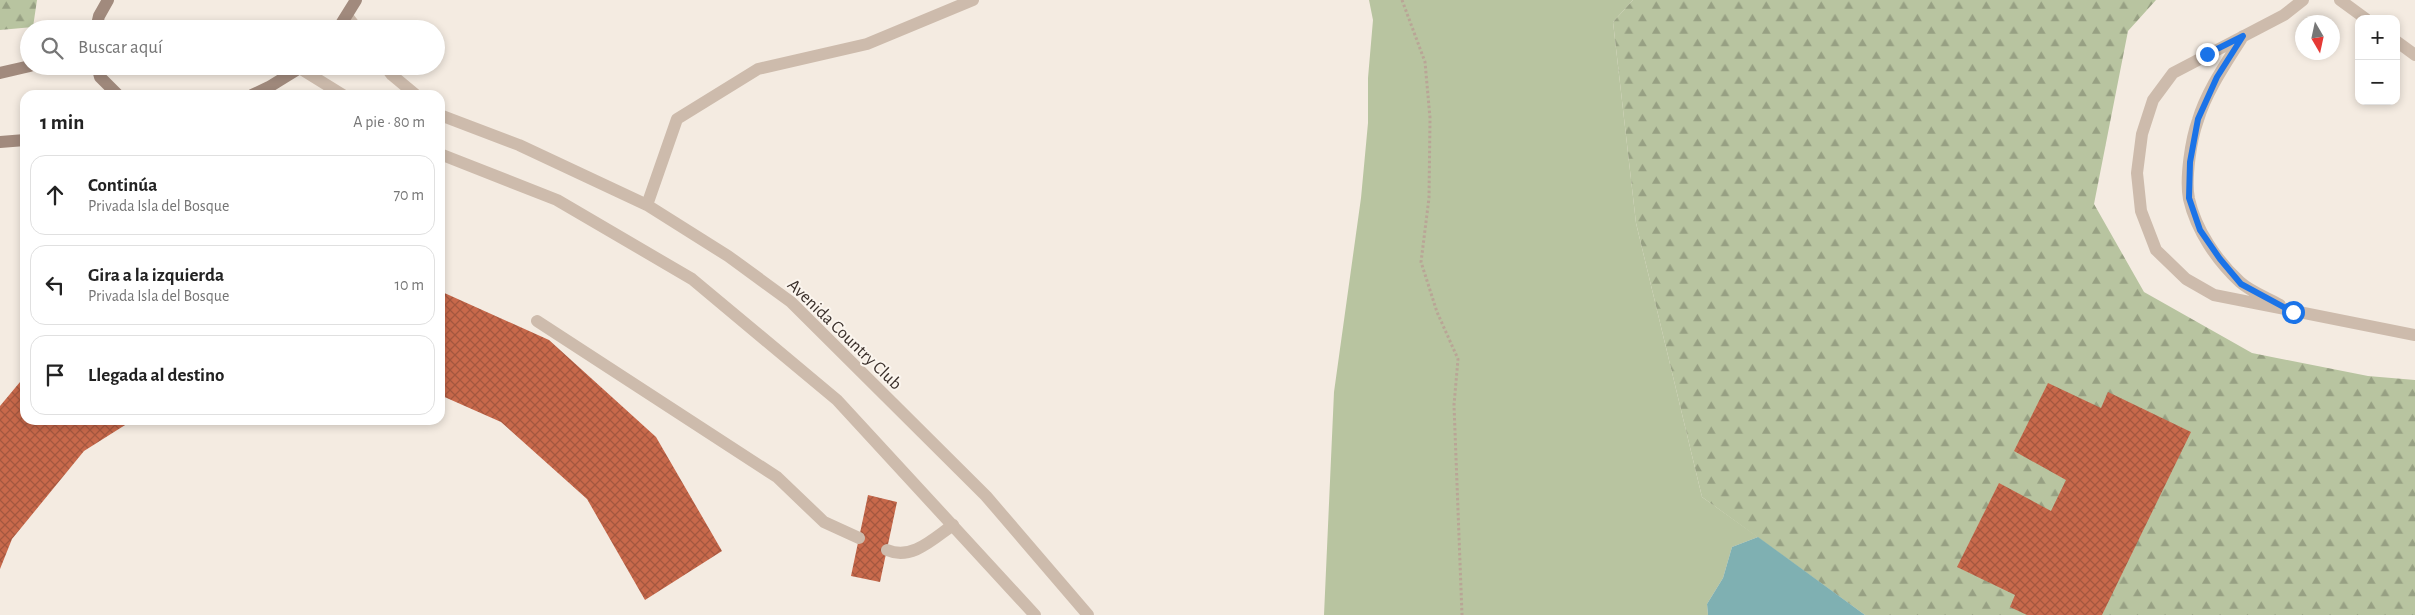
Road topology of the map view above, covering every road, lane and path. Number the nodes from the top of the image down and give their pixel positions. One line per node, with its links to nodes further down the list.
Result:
1 (108, 0): 9 (street)
2 (356, 0): 8 (street)
3 (973, 0): 29 (street)
4 (1402, 0): 38 (path)
5 (2303, 0): 12 (street)
6 (2340, 0): 7 (street)
7 (2361, 15)
8 (347, 16): 10 (street); 11 (street)
9 (98, 20)
10 (344, 20)
11 (350, 20)
12 (2243, 36): 30 (street); 30 (street)
13 (2400, 44): 14 (street)
14 (2415, 55)
15 (20, 68): 16 (street)
16 (0, 73)
17 (99, 75): 21 (street)
18 (289, 75): 22 (street)
19 (313, 75): 23 (street)
20 (392, 75): 24 (street)
21 (113, 90)
22 (261, 90)
23 (335, 90)
24 (410, 90)
25 (445, 117): 29 (street, Avenida Country Club)
26 (20, 140): 27 (street)
27 (0, 142)
28 (445, 156): 33 (street)
29 (647, 206): 37 (street, Avenida Country Club)
30 (2293, 312): 32 (street)
31 (537, 321): 34 (street)
32 (2415, 335)
33 (953, 525): 35 (street); 36 (street)
34 (860, 538)
35 (887, 550)
36 (1035, 615)
37 (1088, 615)
38 (1462, 615)

